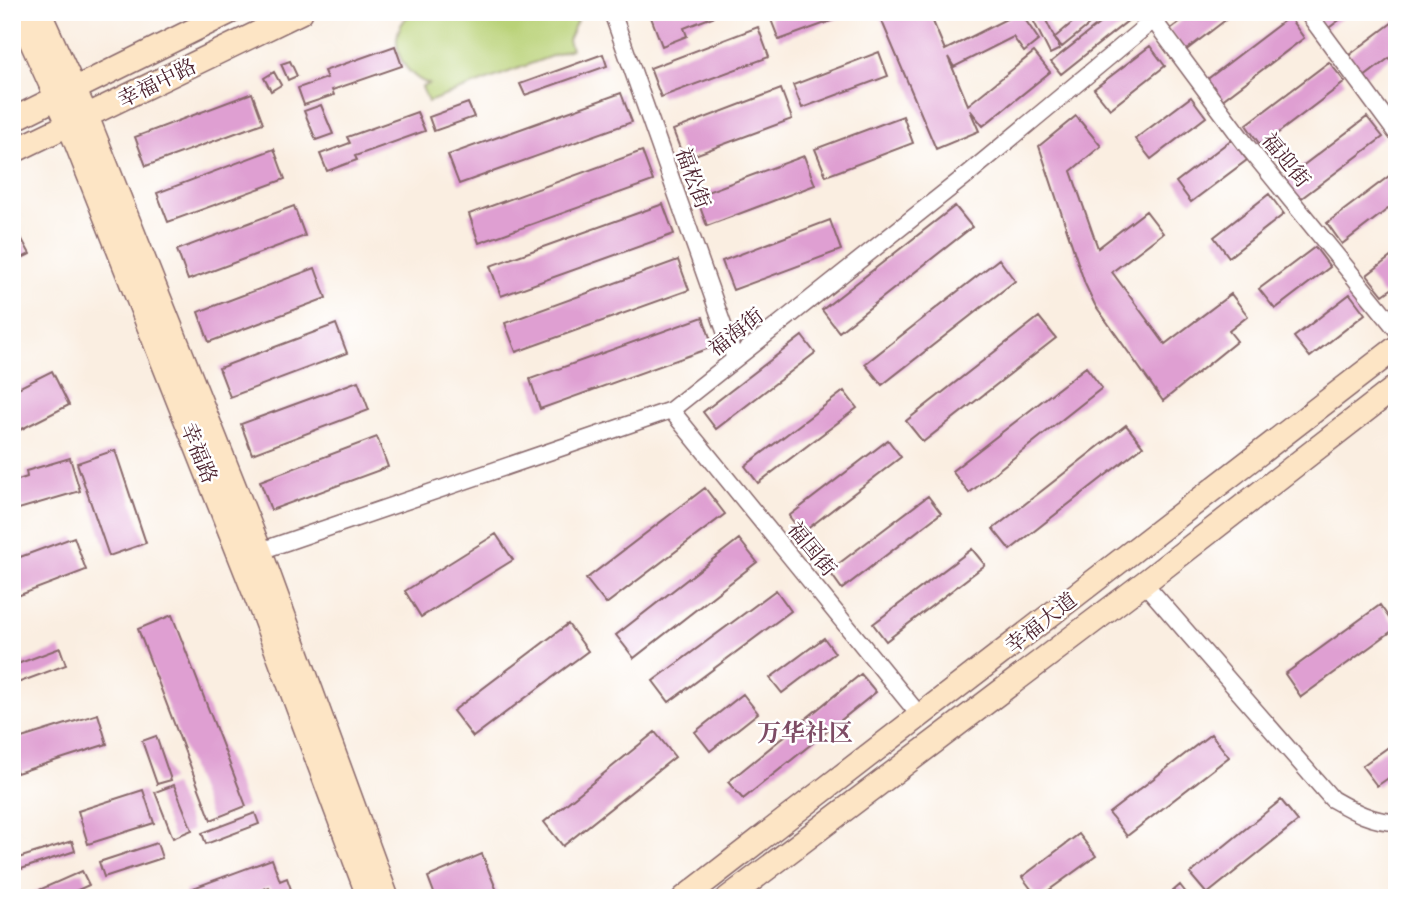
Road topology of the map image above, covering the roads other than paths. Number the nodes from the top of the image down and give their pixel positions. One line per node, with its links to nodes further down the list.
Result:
1 (18, 12): 8 (main road, 幸福路)
2 (39, 12): 8 (main road, 幸福路)
3 (230, 12): 8 (main road, 幸福中路)
4 (301, 12): 10 (main road, 幸福中路)
5 (612, 12): 15 (street, 福松街)
6 (1307, 12): 11 (street)
7 (1155, 15): 13 (street, 福迎街); 15 (street, 福海街)
8 (66, 94): 9 (main road, 幸福中路); 10 (main road, 幸福路)
9 (12, 120)
10 (78, 121): 12 (main road, 幸福中路); 18 (main road, 幸福路); 22 (main road, 幸福路)
11 (1397, 134)
12 (12, 152)
13 (1397, 330)
14 (1397, 347): 20 (main road, 幸福大道)
15 (735, 359): 17 (street, 福海街)
16 (1397, 386): 19 (main road, 幸福大道)
17 (671, 410): 18 (street, 福海街); 20 (street, 福国街)
18 (260, 551): 23 (main road, 幸福路)
19 (1144, 583): 21 (street); 25 (main road, 幸福大道)
20 (920, 716): 24 (main road, 幸福大道)
21 (1392, 819)
22 (369, 898)
23 (387, 898)
24 (684, 898)
25 (728, 898)

